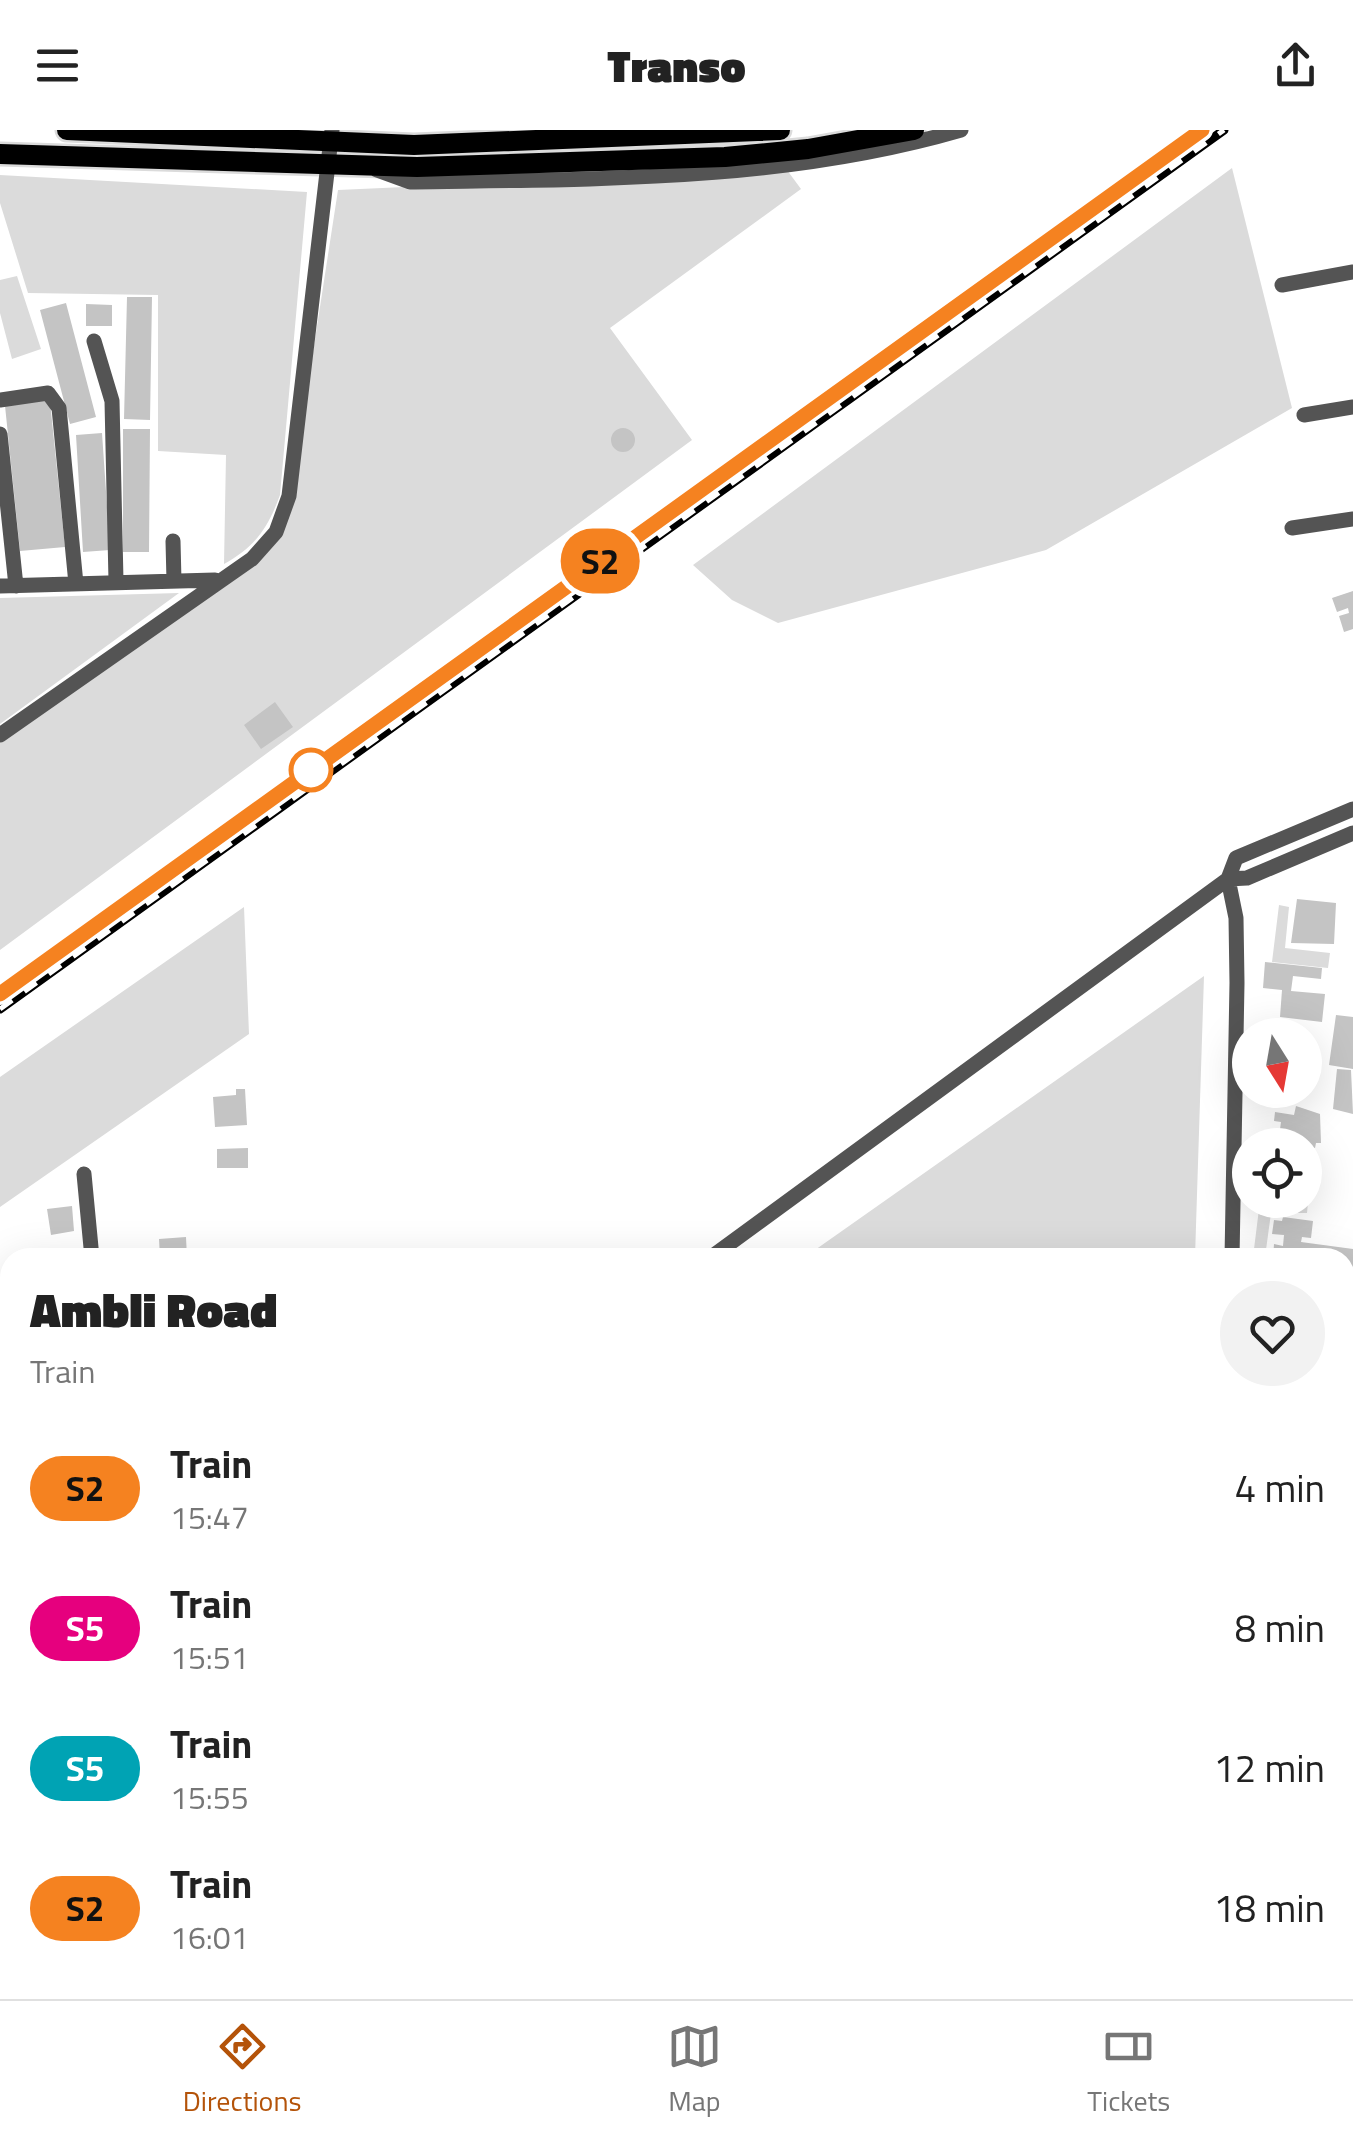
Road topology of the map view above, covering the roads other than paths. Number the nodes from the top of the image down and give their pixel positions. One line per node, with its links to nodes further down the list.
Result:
1 (67, 130): 5 (main road)
2 (780, 130): 7 (main road)
3 (914, 130): 7 (main road)
4 (961, 130): 9 (street)
5 (331, 136): 7 (main road); 8 (street)
6 (0, 154): 8 (main road)
7 (413, 156): 9 (main road)
8 (328, 168): 9 (main road); 20 (street)
9 (369, 168)
10 (1353, 272): 11 (street)
11 (1282, 285)
12 (94, 340): 22 (street)
13 (0, 400): 23 (street)
14 (1353, 407): 15 (street)
15 (1304, 415)
16 (0, 434): 24 (street)
17 (1353, 519): 18 (street)
18 (1292, 528)
19 (172, 541): 21 (street)
20 (216, 580): 21 (street); 25 (street)
21 (174, 581): 22 (street)
22 (116, 582): 23 (street)
23 (76, 584): 24 (street)
24 (8, 586)
25 (0, 735)
26 (1353, 809): 28 (street)
27 (1353, 833): 28 (street)
28 (1228, 879): 31 (street); 32 (street)
29 (84, 1174): 30 (street)
30 (91, 1248)
31 (724, 1248)
32 (1232, 1248)

